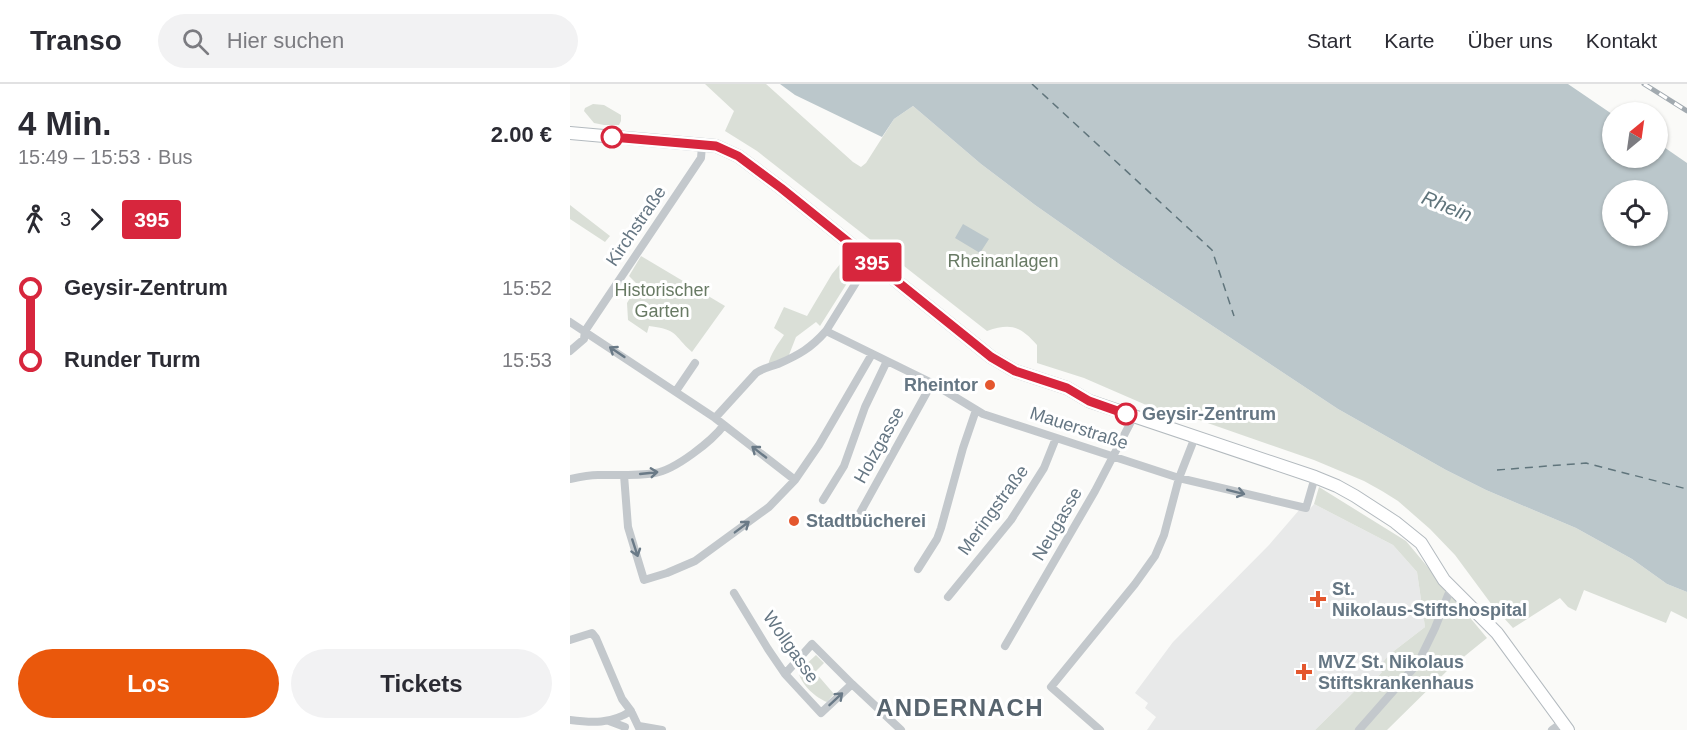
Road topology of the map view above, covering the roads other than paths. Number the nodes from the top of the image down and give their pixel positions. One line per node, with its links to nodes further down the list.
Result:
1 (570, 133): 2 (street)
2 (702, 146): 3 (street); 5 (street, Kirchstraße)
3 (870, 260): 6 (street); 14 (street)
4 (570, 322): 5 (street)
5 (585, 331): 7 (street, Kirchstraße); 12 (street, one-way to 5)
6 (826, 331): 8 (street, Mauerstraße); 15 (street)
7 (570, 351)
8 (872, 354): 9 (street, Mauerstraße); 24 (street)
9 (887, 361): 11 (street, Mauerstraße); 25 (street)
10 (695, 363): 12 (street)
11 (932, 383): 13 (street, Mauerstraße); 26 (street, Holzgasse)
12 (676, 392): 15 (street)
13 (976, 410): 18 (street, Mauerstraße); 27 (street)
14 (1134, 416): 17 (street); 19 (street, Neugasse)
15 (715, 418): 16 (street)
16 (724, 425): 20 (street, one-way to 16); 24 (street, one-way to 16)
17 (1195, 437): 21 (street); 22 (street)
18 (1056, 438): 19 (street, Mauerstraße); 30 (street, Meringstraße)
19 (1112, 457): 22 (street, Mauerstraße); 32 (street, Neugasse)
20 (624, 475): 23 (street); 24 (street, one-way to 24)
21 (1315, 477): 22 (street, Mauerstraße, one-way to 21); 28 (street)
22 (1179, 478): 43 (street)
23 (570, 479)
24 (795, 480)
25 (823, 501)
26 (855, 522)
27 (918, 569)
28 (1452, 589): 38 (street); 44 (street)
29 (734, 593): 33 (street, Wollgasse)
30 (948, 597)
31 (570, 640): 35 (street)
32 (1005, 646)
33 (785, 674): 34 (street, Wollgasse, one-way to 34); 34 (street)
34 (852, 684): 42 (street)
35 (631, 711): 37 (street); 40 (street)
36 (570, 720): 37 (street)
37 (609, 721): 39 (street)
38 (1565, 726): 45 (street)
39 (625, 727)
40 (640, 728): 41 (street)
41 (660, 730)
42 (901, 730)
43 (1100, 730)
44 (1359, 730)
45 (1551, 730)

